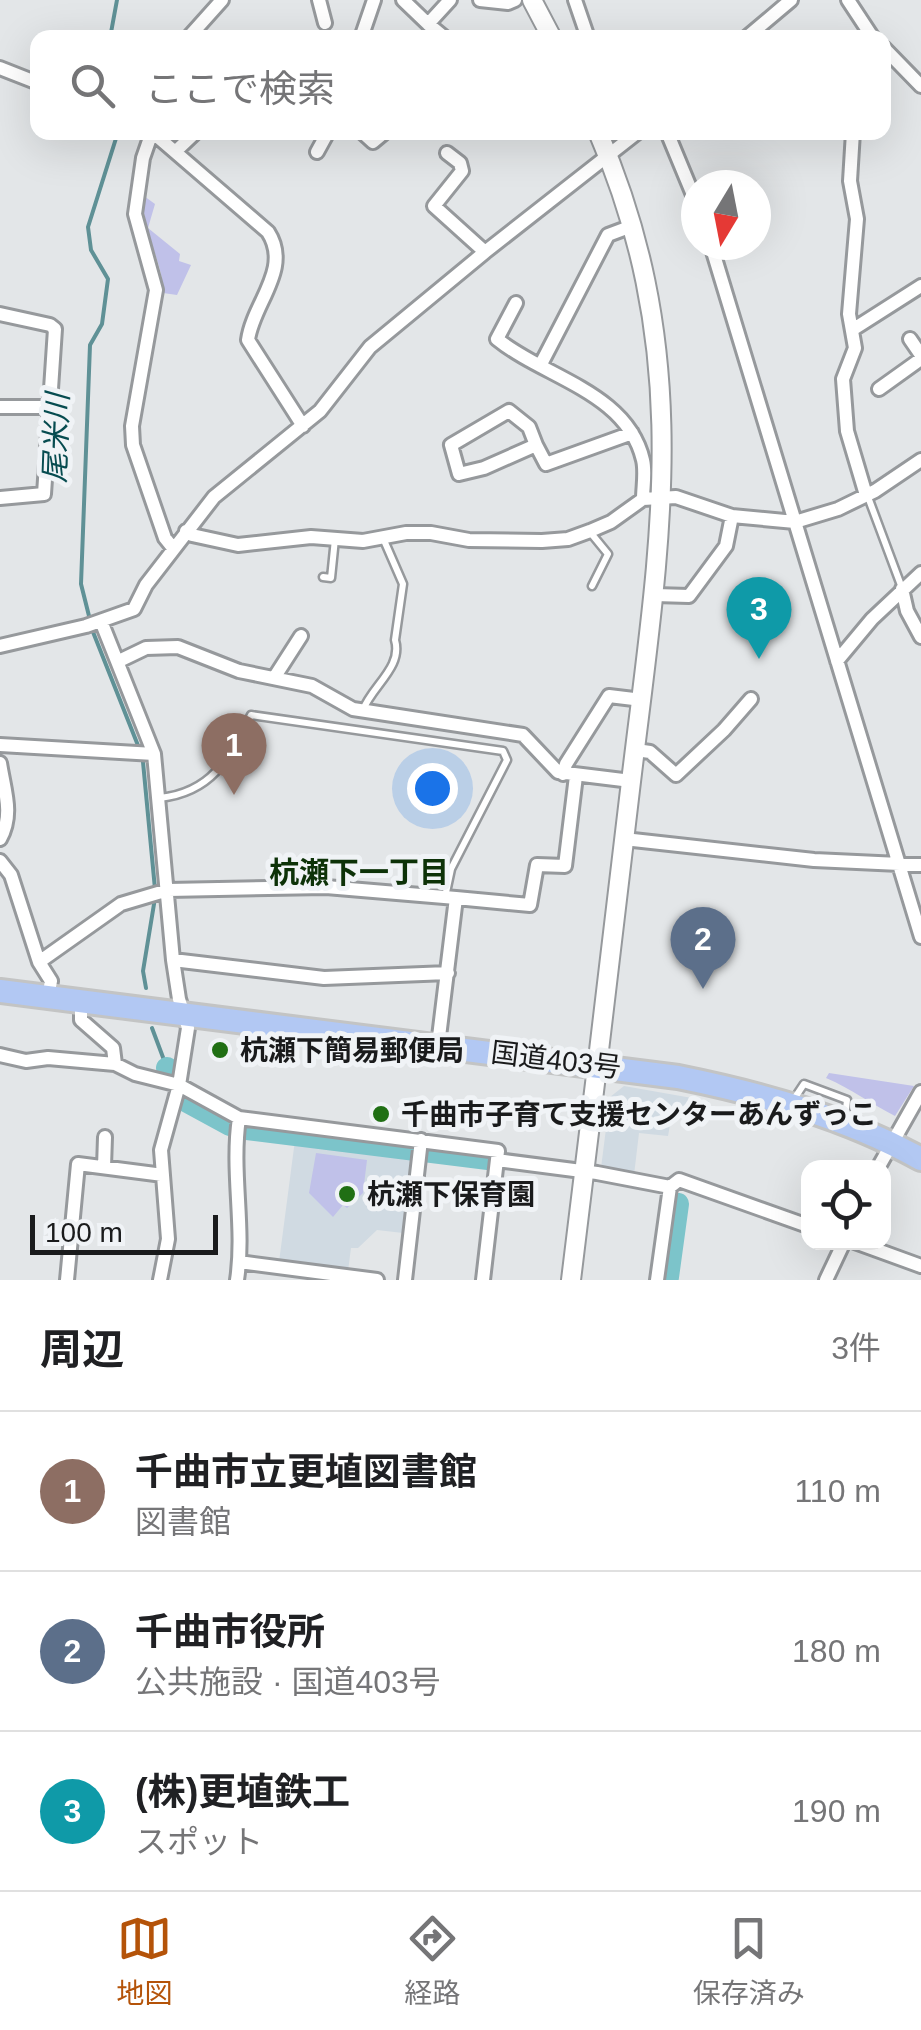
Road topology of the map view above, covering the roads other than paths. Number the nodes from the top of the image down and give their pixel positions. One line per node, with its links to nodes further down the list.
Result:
1 (222, 0): 14 (street)
2 (319, 0): 12 (street)
3 (374, 0): 15 (street)
4 (403, 0): 13 (street)
5 (450, 0): 13 (street)
6 (480, 0): 7 (street)
7 (516, 0)
8 (532, 0): 17 (street)
9 (575, 0): 18 (street)
10 (791, 0): 19 (street)
11 (848, 0): 20 (street)
12 (325, 22)
13 (428, 24): 16 (street)
14 (195, 30)
15 (364, 30)
16 (435, 30)
17 (548, 30)
18 (585, 30)
19 (755, 30)
20 (866, 30)
21 (891, 55): 24 (street)
22 (0, 68): 23 (street)
23 (30, 80)
24 (921, 86)
25 (149, 140): 65 (street)
26 (162, 140): 33 (street)
27 (188, 140): 33 (street)
28 (324, 140): 34 (street)
29 (601, 140): 36 (street)
30 (628, 140): 36 (street)
31 (670, 140): 37 (street)
32 (853, 140): 44 (street)
33 (176, 151): 51 (street)
34 (318, 152)
35 (447, 153): 39 (street)
36 (608, 156): 38 (street); 39 (street)
37 (683, 170)
38 (632, 226): 47 (street); 56 (street)
39 (485, 252): 51 (street)
40 (716, 260): 60 (street)
41 (921, 286): 44 (street)
42 (516, 303): 47 (street)
43 (0, 314): 50 (street)
44 (852, 330): 55 (street)
45 (910, 339): 46 (street)
46 (921, 357): 48 (street)
47 (540, 366): 52 (street)
48 (880, 389)
49 (0, 407): 50 (street)
50 (49, 407): 57 (street)
51 (302, 426): 61 (street)
52 (632, 433): 53 (street); 58 (street)
53 (536, 444): 53 (street)
54 (921, 460): 55 (street)
55 (866, 495): 60 (street); 69 (lane)
56 (663, 497): 58 (street); 59 (street); 70 (street)
57 (0, 498)
58 (643, 499): 62 (street)
59 (732, 516): 60 (street); 70 (street)
60 (795, 522): 76 (street)
61 (186, 530): 63 (street); 65 (street)
62 (590, 531): 64 (street); 68 (lane)
63 (335, 538): 64 (street); 67 (lane)
64 (383, 538): 80 (lane)
65 (173, 548): 71 (street)
66 (921, 573): 69 (street)
67 (323, 577)
68 (592, 586)
69 (902, 589): 73 (street); 76 (street)
70 (655, 595): 79 (street)
71 (95, 623): 74 (street); 75 (street)
72 (301, 636): 77 (street)
73 (921, 637)
74 (0, 646)
75 (119, 661): 77 (street); 83 (street)
76 (836, 662): 92 (street)
77 (274, 678): 80 (street)
78 (751, 699): 82 (street)
79 (642, 700): 82 (street); 85 (street)
80 (363, 712): 85 (street)
81 (0, 745): 83 (street)
82 (636, 750): 86 (street)
83 (154, 754): 87 (street)
84 (0, 763): 88 (street)
85 (570, 775): 86 (street); 94 (street)
86 (631, 781): 89 (street)
87 (159, 798): 93 (street); 94 (lane)
88 (0, 838)
89 (624, 839): 92 (street); 106 (street)
90 (0, 861): 97 (street)
91 (921, 865): 92 (street)
92 (900, 866): 95 (street)
93 (168, 890): 94 (street); 96 (street); 97 (street)
94 (450, 897): 98 (street)
95 (921, 937)
96 (174, 960): 98 (street); 102 (street)
97 (40, 962): 100 (street)
98 (448, 974): 103 (street)
99 (0, 991): 100 (highway, 国道403号)
100 (48, 997): 101 (highway, 国道403号)
101 (81, 1001): 102 (highway, 国道403号); 105 (street)
102 (183, 1012): 103 (highway, 国道403号); 107 (street)
103 (438, 1046): 106 (highway, 国道403号)
104 (0, 1055): 105 (street)
105 (115, 1064): 107 (street)
106 (597, 1065): 111 (highway, 国道403号); 117 (street)
107 (179, 1085): 109 (street); 118 (street)
108 (921, 1092): 111 (street)
109 (238, 1124): 112 (street); 123 (street)
110 (105, 1136): 116 (street)
111 (890, 1142): 113 (highway, 国道403号); 115 (street)
112 (420, 1147): 114 (street); 129 (street)
113 (921, 1159)
114 (497, 1160): 117 (street); 130 (street)
115 (882, 1160)
116 (104, 1167): 118 (street); 125 (street)
117 (585, 1172): 119 (street); 131 (street)
118 (163, 1176): 126 (street)
119 (670, 1187): 120 (street); 132 (street)
120 (801, 1224)
121 (840, 1250): 133 (street)
122 (878, 1250): 124 (street)
123 (240, 1262): 127 (street); 128 (street)
124 (921, 1266)
125 (67, 1280)
126 (160, 1280)
127 (237, 1280)
128 (377, 1280)
129 (405, 1280)
130 (483, 1280)
131 (571, 1280)
132 (657, 1280)
133 (826, 1280)

